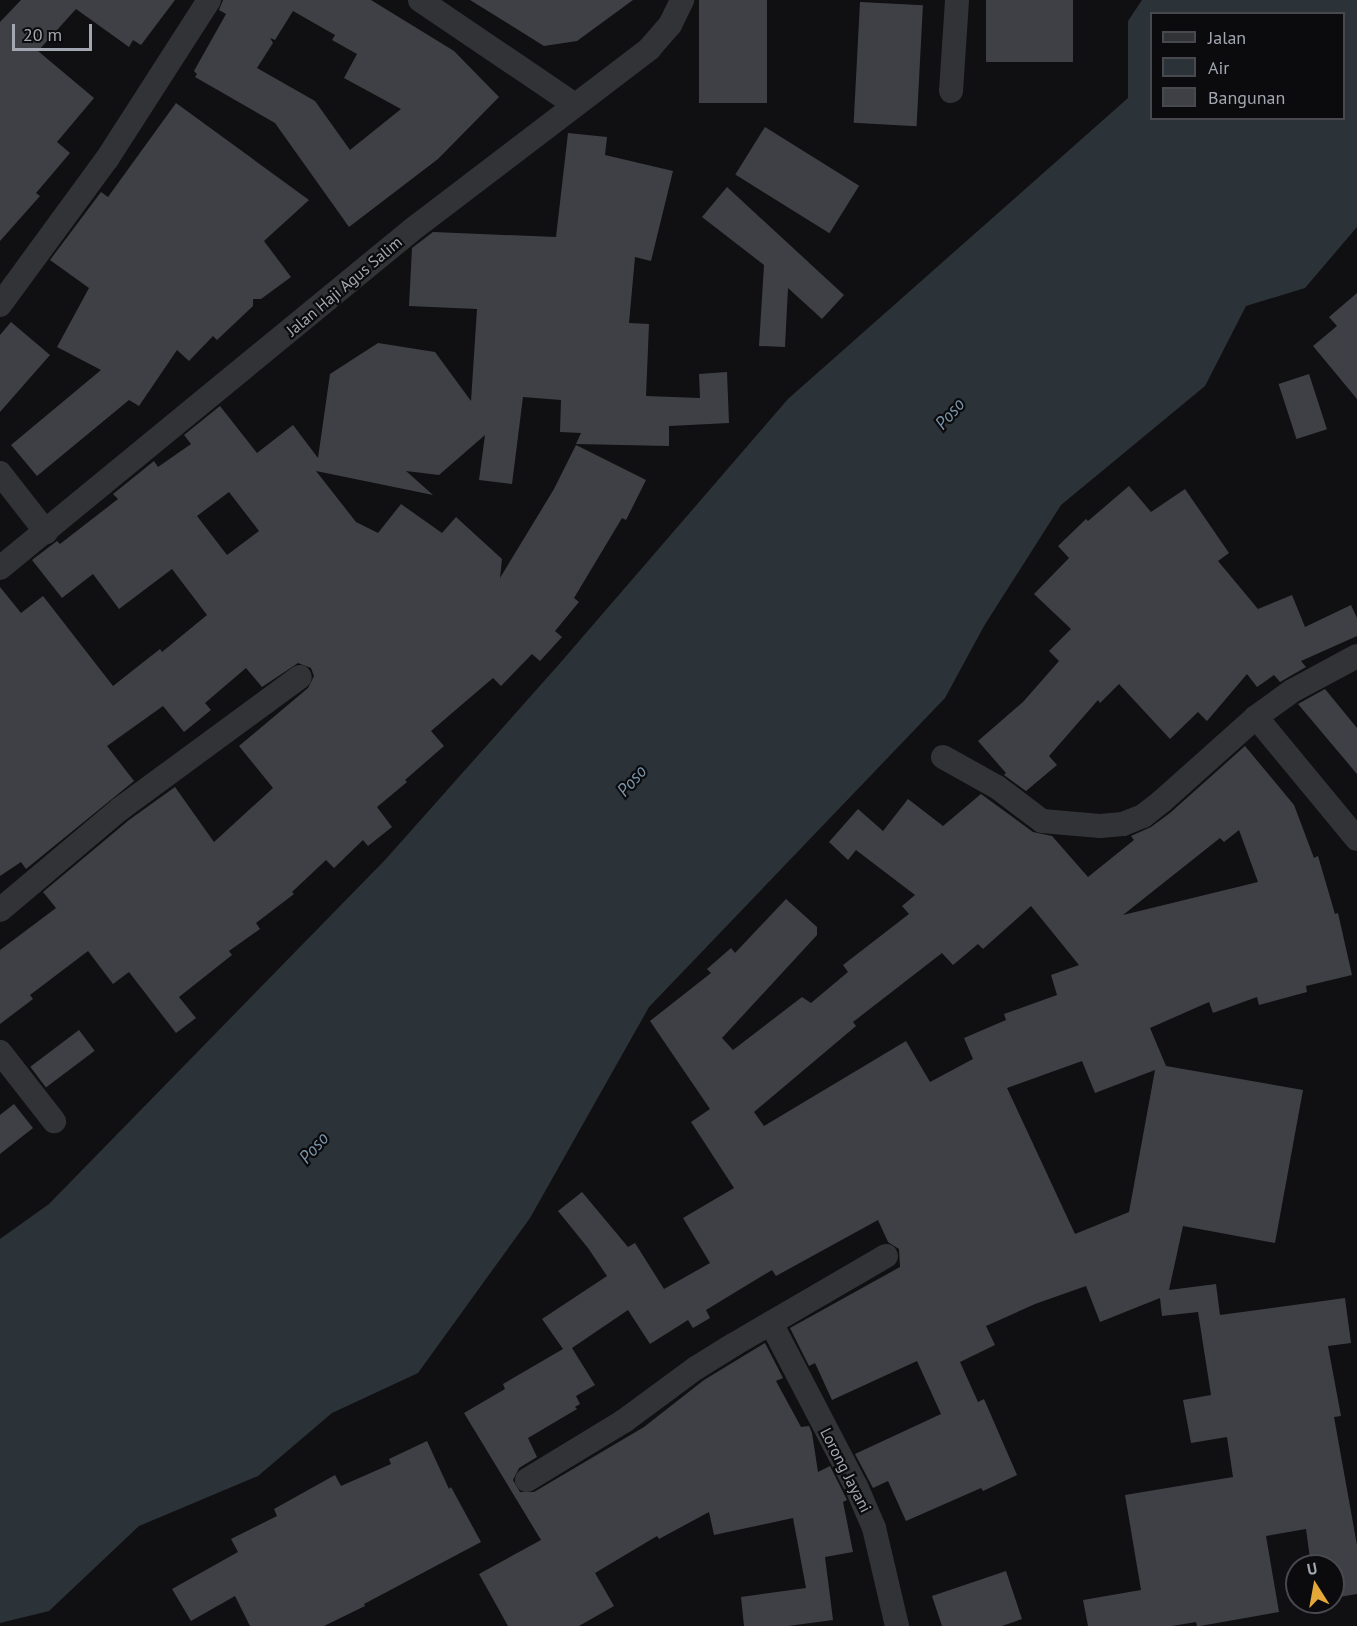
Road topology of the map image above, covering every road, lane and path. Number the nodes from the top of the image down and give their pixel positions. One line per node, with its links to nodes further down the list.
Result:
1 (209, 0): 7 (street)
2 (420, 0): 6 (street)
3 (682, 0): 6 (street, Jalan Haji Agus Salim)
4 (957, 0): 5 (street)
5 (951, 91)
6 (575, 105): 9 (street, Jalan Haji Agus Salim)
7 (0, 305)
8 (0, 473): 9 (street)
9 (46, 532): 10 (street, Jalan Haji Agus Salim)
10 (0, 568)
11 (1357, 656): 13 (street)
12 (300, 677): 16 (street)
13 (1256, 717): 14 (street); 15 (street)
14 (943, 757)
15 (1357, 839)
16 (0, 910)
17 (0, 1052): 18 (street)
18 (54, 1121)
19 (886, 1256): 20 (street)
20 (771, 1323): 21 (street); 22 (street, Lorong Jayani)
21 (527, 1480)
22 (897, 1626)

